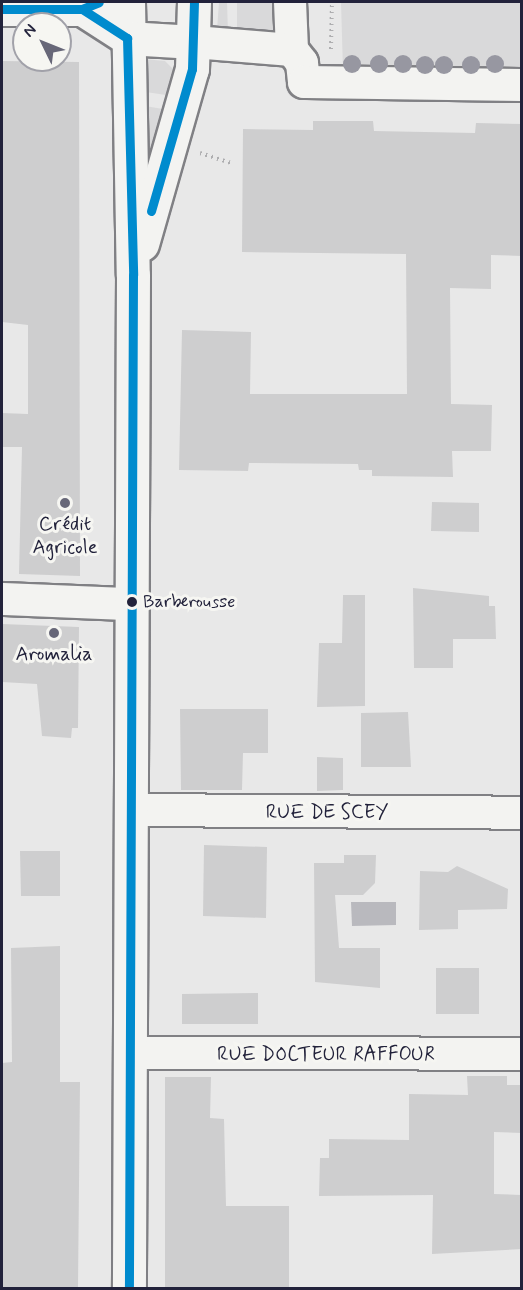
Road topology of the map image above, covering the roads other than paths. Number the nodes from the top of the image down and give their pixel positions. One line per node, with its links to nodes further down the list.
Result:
1 (128, 2): 6 (main road)
2 (194, 2): 7 (main road)
3 (290, 2): 8 (street)
4 (91, 5): 5 (main road); 6 (main road)
5 (2, 9)
6 (127, 38): 7 (main road); 10 (main road)
7 (194, 42): 8 (street); 10 (main road)
8 (292, 50): 9 (street)
9 (522, 85)
10 (133, 275): 12 (main road)
11 (2, 599): 12 (street)
12 (128, 604): 13 (main road)
13 (132, 810): 14 (street, RUE DE SCEY); 15 (main road)
14 (522, 813)
15 (131, 1053): 16 (street, RUE DOCTEUR RAFFOUR); 17 (main road)
16 (522, 1054)
17 (129, 1288)

